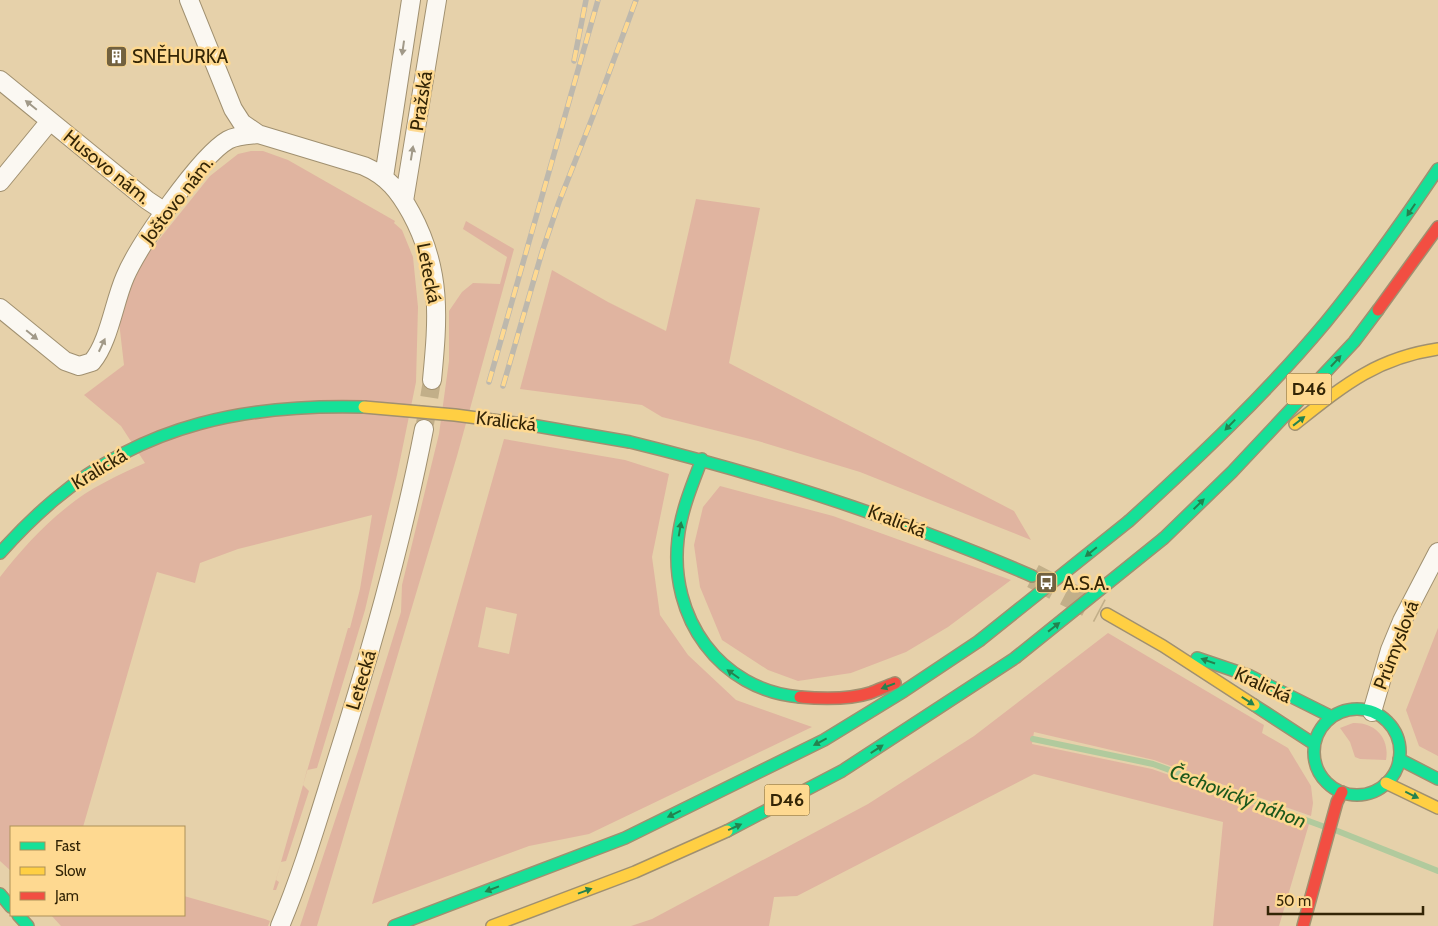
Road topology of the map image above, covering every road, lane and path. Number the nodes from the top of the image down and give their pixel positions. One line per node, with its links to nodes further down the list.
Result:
1 (189, 0): 6 (street)
2 (411, 0): 8 (street, Pražská, one-way to 8)
3 (437, 0): 10 (street, Pražská, one-way to 3)
4 (0, 80): 5 (street, Husovo nám., one-way to 4)
5 (50, 120): 9 (street, Husovo nám.); 11 (street, Husovo nám.)
6 (258, 134): 8 (street, Joštovo nám.); 11 (street, Joštovo nám.)
7 (1438, 169): 23 (main road, D46, one-way to 23, bridge)
8 (384, 177): 10 (street, Letecká)
9 (0, 182)
10 (404, 201): 15 (street, Letecká)
11 (165, 212): 13 (street, Joštovo nám., one-way to 11)
12 (1438, 227): 18 (main road, D46, one-way to 12)
13 (0, 308)
14 (1438, 348): 18 (main road, one-way to 14)
15 (432, 380)
16 (424, 429): 37 (street, Letecká)
17 (702, 459): 20 (main road, Kralická, bridge); 21 (main road, Kralická); 23 (main road, one-way to 17)
18 (1232, 472): 39 (main road, D46, one-way to 18, bridge)
19 (1438, 552): 25 (street, Průmyslová)
20 (0, 553)
21 (1032, 576)
22 (1107, 614): 24 (main road, Kralická)
23 (979, 641): 38 (main road, D46, one-way to 38)
24 (1163, 646): 26 (main road, Kralická, one-way to 24); 27 (main road, Kralická, one-way to 27)
25 (1372, 712): 26 (main road); 28 (main road)
26 (1332, 717): 27 (main road)
27 (1314, 744): 31 (main road)
28 (1399, 759): 29 (main road); 30 (main road)
29 (1438, 779)
30 (1386, 783): 31 (main road); 32 (main road, one-way to 32)
31 (1340, 797): 40 (main road)
32 (1438, 808)
33 (0, 894): 34 (main road)
34 (10, 906)
35 (19, 916): 36 (main road)
36 (28, 926)
37 (280, 926)
38 (394, 926)
39 (492, 926)
40 (1303, 926)

